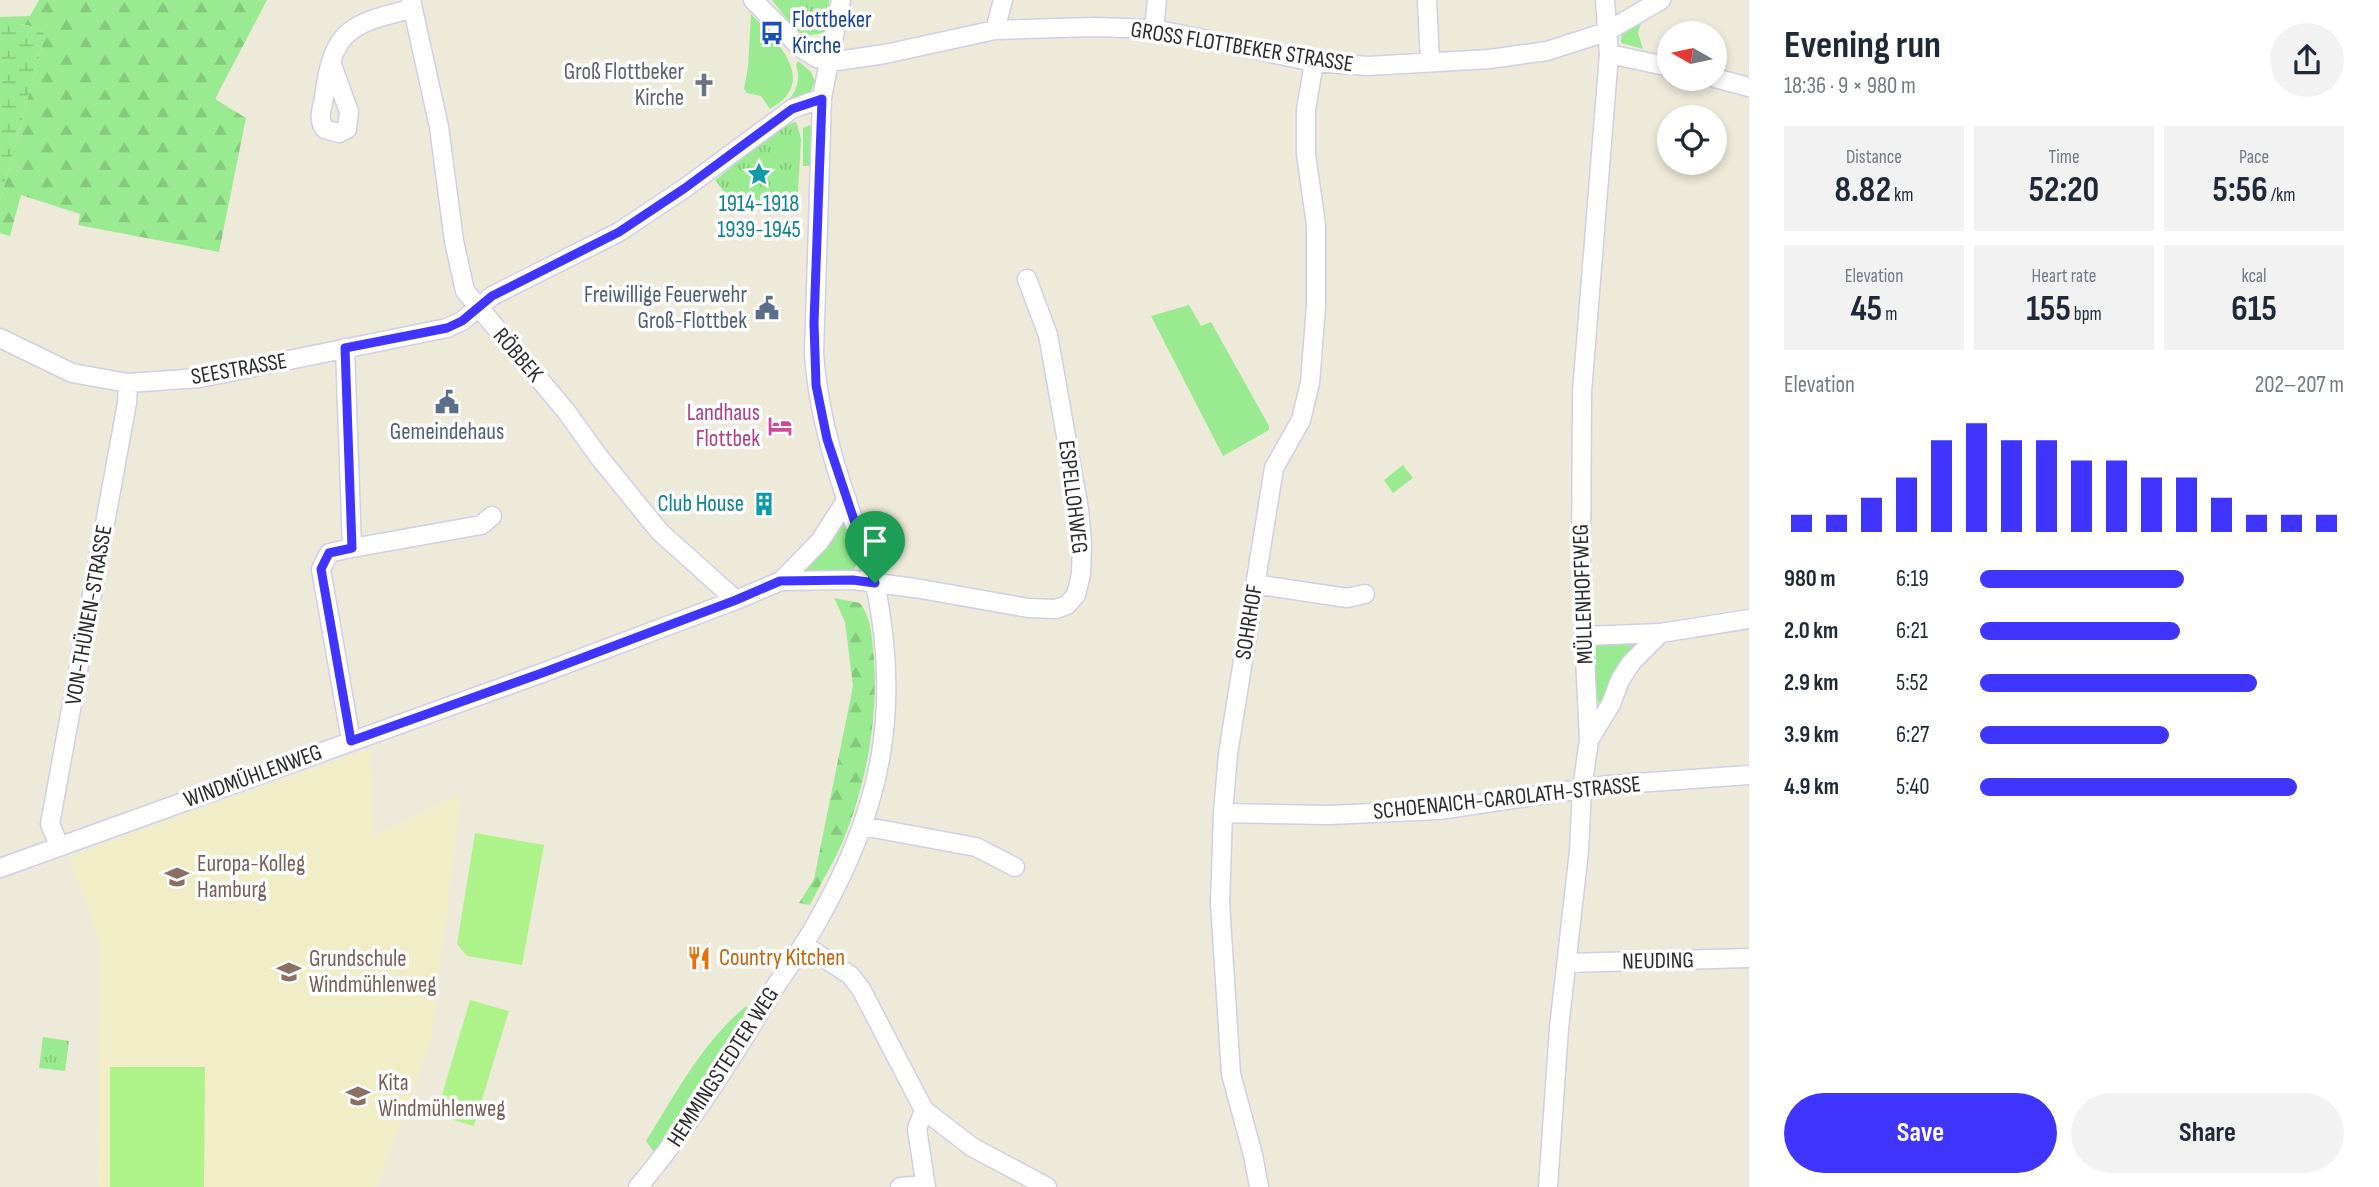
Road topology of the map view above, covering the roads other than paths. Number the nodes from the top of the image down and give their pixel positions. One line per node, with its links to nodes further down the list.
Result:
1 (753, 0): 14 (street)
2 (841, 0): 14 (street, HEMMINGSTEDTER WEG)
3 (1003, 0): 10 (street)
4 (1157, 0): 9 (street)
5 (1427, 0): 16 (street)
6 (1605, 0): 11 (street, MÜLLENHOFFWEG)
7 (1661, 0): 11 (street, GROSS FLOTTBEKER STRASSE)
8 (412, 4): 13 (street, RÖBBEK); 22 (street, RÖBBEK)
9 (1154, 29): 10 (street, GROSS FLOTTBEKER STRASSE); 15 (street, GROSS FLOTTBEKER STRASSE)
10 (995, 30): 14 (street, GROSS FLOTTBEKER STRASSE)
11 (1606, 32): 12 (street, MÜLLENHOFFWEG); 16 (street, GROSS FLOTTBEKER STRASSE)
12 (1609, 54): 17 (street); 36 (street, MÜLLENHOFFWEG)
13 (331, 62)
14 (830, 62): 20 (street, HEMMINGSTEDTER WEG)
15 (1314, 62): 16 (street, GROSS FLOTTBEKER STRASSE); 31 (street, SOHRHOF)
16 (1430, 62)
17 (1657, 64)
18 (1727, 81): 19 (street)
19 (1749, 87)
20 (822, 99): 22 (street, SEESTRASSE); 26 (street, HEMMINGSTEDTER WEG)
21 (1027, 279): 30 (street, ESPELLOHWEG)
22 (477, 308): 24 (street, SEESTRASSE); 33 (street, RÖBBEK)
23 (0, 338): 25 (street, SEESTRASSE)
24 (345, 348): 25 (street, SEESTRASSE); 28 (street)
25 (128, 383): 43 (street, VON-THÜNEN-STRASSE)
26 (847, 499): 29 (street, WINDMÜHLENWEG); 30 (street, HEMMINGSTEDTER WEG)
27 (492, 516): 28 (street)
28 (352, 548): 38 (street)
29 (780, 581): 30 (street, WINDMÜHLENWEG); 33 (street, WINDMÜHLENWEG)
30 (875, 583): 42 (street, HEMMINGSTEDTER WEG)
31 (1255, 584): 32 (street); 41 (street, SOHRHOF)
32 (1365, 594)
33 (736, 600): 38 (street, WINDMÜHLENWEG)
34 (1749, 619): 35 (street)
35 (1661, 633): 36 (street); 37 (street)
36 (1585, 636): 37 (street, MÜLLENHOFFWEG)
37 (1589, 740): 40 (street, MÜLLENHOFFWEG)
38 (351, 741): 43 (street, WINDMÜHLENWEG)
39 (1749, 775): 40 (street, SCHOENAICH-CAROLATH-STRASSE)
40 (1582, 789): 41 (street, SCHOENAICH-CAROLATH-STRASSE); 48 (street, MÜLLENHOFFWEG)
41 (1223, 813): 54 (street, SOHRHOF)
42 (862, 826): 44 (street); 46 (street, HEMMINGSTEDTER WEG)
43 (59, 845): 45 (street, WINDMÜHLENWEG)
44 (1015, 867)
45 (0, 868)
46 (804, 945): 49 (street); 51 (street, HEMMINGSTEDTER WEG)
47 (1749, 958): 48 (street, NEUDING)
48 (1567, 963): 55 (street, MÜLLENHOFFWEG)
49 (924, 1110): 50 (street); 53 (street)
50 (926, 1186): 52 (street)
51 (638, 1187)
52 (900, 1187)
53 (1047, 1187)
54 (1259, 1187)
55 (1548, 1187)

